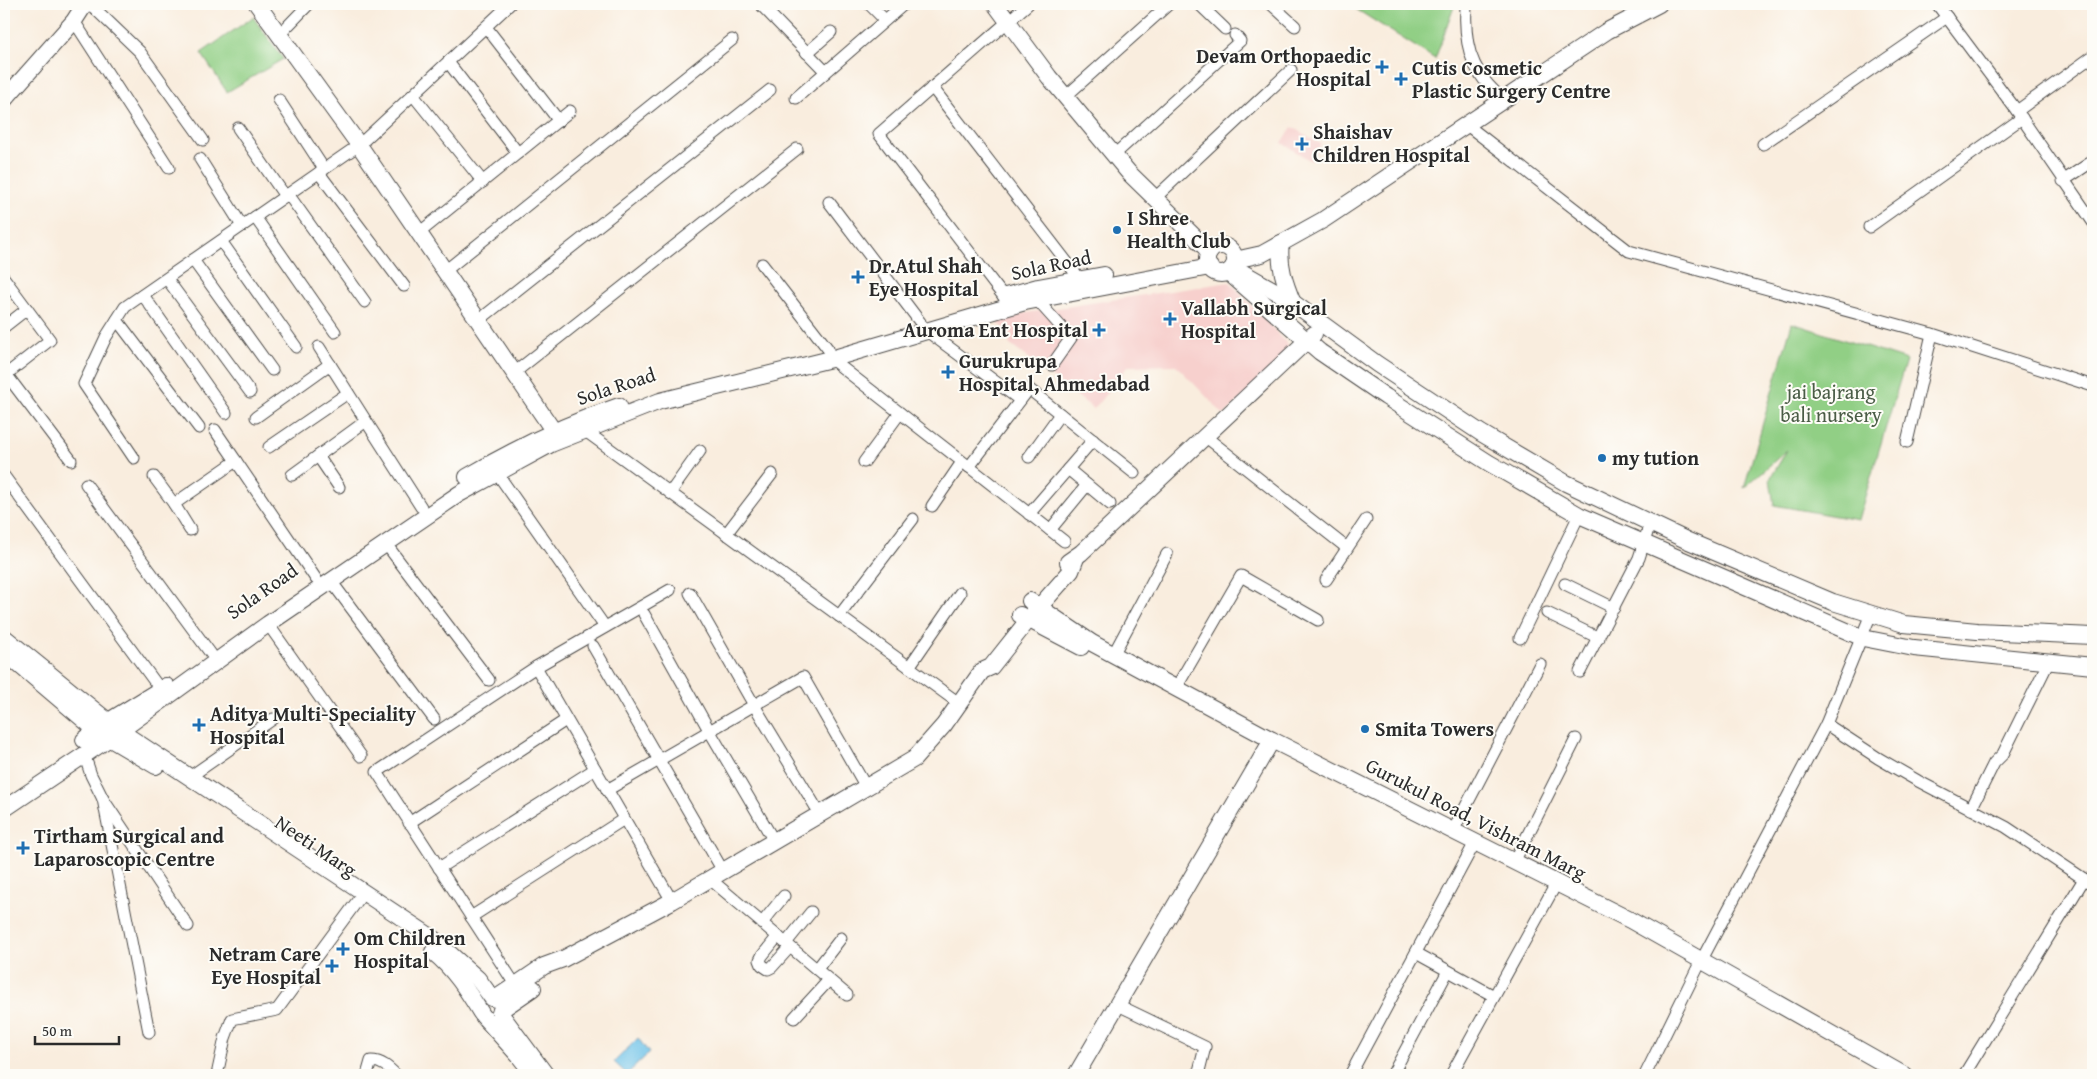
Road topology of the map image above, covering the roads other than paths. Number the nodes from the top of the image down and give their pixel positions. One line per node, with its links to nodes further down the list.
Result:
1 (85, 4): 21 (street)
2 (90, 4): 45 (street)
3 (257, 4): 25 (street)
4 (309, 4): 25 (street)
5 (510, 4): 23 (street)
6 (869, 4): 19 (street)
7 (904, 4): 19 (street)
8 (995, 4): 20 (street)
9 (1028, 4): 20 (street)
10 (1169, 4): 36 (street)
11 (1200, 4): 50 (street)
12 (1271, 4): 22 (street)
13 (1466, 4): 34 (street)
14 (1636, 4): 34 (street)
15 (1659, 4): 43 (street)
16 (1937, 4): 18 (street)
17 (761, 5): 27 (street)
18 (1947, 17): 41 (street); 46 (street)
19 (885, 20): 31 (street)
20 (1008, 21): 32 (street); 36 (street)
21 (74, 22): 38 (street); 53 (street)
22 (1295, 26)
23 (486, 27): 29 (street); 42 (street)
24 (831, 32): 27 (street)
25 (279, 35): 47 (street)
26 (732, 40): 71 (street)
27 (807, 53): 31 (street)
28 (2093, 56): 41 (street)
29 (448, 62): 35 (street); 49 (street)
30 (1291, 70): 58 (street)
31 (826, 72): 37 (street)
32 (932, 87): 74 (street); 77 (street)
33 (770, 90): 83 (street)
34 (1497, 94): 69 (street)
35 (413, 95): 47 (street); 56 (street)
36 (1065, 97): 50 (street)
37 (796, 98)
38 (4, 100)
39 (280, 100): 54 (street)
40 (570, 111): 42 (street)
41 (2019, 115): 55 (street); 63 (street)
42 (558, 121): 49 (street)
43 (1467, 125): 66 (street); 88 (street)
44 (238, 128): 57 (street)
45 (203, 140)
46 (1763, 144)
47 (359, 145): 54 (street); 64 (street)
48 (797, 149): 96 (street)
49 (518, 153): 56 (street)
50 (1114, 155): 58 (street)
51 (200, 158): 62 (street)
52 (2093, 161): 55 (street)
53 (169, 168)
54 (322, 171): 57 (street); 75 (street)
55 (2063, 181): 61 (street)
56 (482, 182): 64 (street)
57 (287, 195): 60 (street); 79 (street)
58 (1155, 198): 68 (street)
59 (828, 202): 85 (street)
60 (255, 217): 62 (street); 87 (street)
61 (2093, 222)
62 (242, 226): 65 (street)
63 (1869, 227)
64 (419, 233): 71 (street)
65 (221, 241): 67 (street); 90 (street)
66 (1281, 244): 69 (street); 80 (street)
67 (192, 260): 73 (street); 95 (street)
68 (1209, 260): 69 (street); 69 (street); 74 (street, Sola Road); 78 (street, Sola Road)
69 (1232, 263): 80 (street); 89 (street)
70 (762, 264): 92 (street)
71 (444, 271): 83 (street)
72 (4, 278): 81 (street)
73 (167, 279): 76 (street); 99 (street)
74 (1080, 279): 77 (street, Sola Road)
75 (404, 286)
76 (143, 295): 82 (street); 102 (street)
77 (1004, 297): 85 (street, Sola Road)
78 (1037, 300): 85 (street, Sola Road); 94 (street)
79 (365, 302)
80 (1293, 302): 84 (street)
81 (27, 309): 86 (street); 97 (street)
82 (117, 320): 107 (street); 118 (street)
83 (478, 321): 96 (street)
84 (1322, 325): 89 (street); 142 (street)
85 (924, 326): 92 (street, Sola Road); 101 (street)
86 (4, 327)
87 (335, 332)
88 (1932, 334): 98 (street); 113 (street)
89 (1308, 342): 111 (street); 139 (street)
90 (296, 347)
91 (319, 347): 93 (street)
92 (830, 354): 103 (street); 109 (street, Sola Road); 110 (street, Sola Road)
93 (330, 364): 100 (street); 105 (street)
94 (1052, 365)
95 (272, 370)
96 (514, 373): 110 (street)
97 (5, 375): 119 (street)
98 (2093, 386)
99 (250, 392)
100 (348, 393): 106 (street); 114 (street)
101 (1020, 400): 104 (street); 122 (street)
102 (226, 413)
103 (900, 413): 121 (street); 122 (street)
104 (1060, 414): 112 (street); 117 (street)
105 (256, 417)
106 (366, 421): 116 (street); 137 (street)
107 (199, 428)
108 (215, 430): 120 (street)
109 (584, 430): 110 (street, Sola Road); 133 (street)
110 (556, 435): 124 (street, Sola Road); 137 (street, Sola Road)
111 (1206, 436): 149 (street); 157 (street)
112 (1093, 440): 123 (street); 125 (street)
113 (1907, 442)
114 (269, 446)
115 (700, 451): 133 (street)
116 (318, 456): 127 (street); 132 (street)
117 (1029, 457)
118 (134, 458)
119 (71, 460)
120 (236, 461): 134 (street); 151 (street)
121 (864, 462)
122 (966, 465): 136 (street); 138 (street)
123 (1068, 469): 131 (street); 138 (street)
124 (497, 473): 148 (street, Sola Road); 166 (street)
125 (1134, 473)
126 (772, 474): 145 (street)
127 (292, 475)
128 (4, 476): 184 (street)
129 (154, 478): 134 (street)
130 (86, 484): 174 (street)
131 (1087, 484): 135 (street); 144 (street)
132 (340, 487)
133 (670, 493): 145 (street)
134 (174, 504): 143 (street)
135 (1110, 504)
136 (932, 506)
137 (421, 507): 151 (street, Sola Road)
138 (1029, 514): 144 (street)
139 (1578, 516): 147 (street); 169 (street)
140 (913, 519): 162 (street)
141 (1366, 520): 149 (street)
142 (1650, 523): 147 (street); 161 (street)
143 (190, 530)
144 (1050, 530): 146 (street)
145 (726, 534): 162 (street)
146 (1064, 542)
147 (1643, 543): 158 (street); 171 (street)
148 (386, 544): 151 (street, Sola Road); 182 (street)
149 (1347, 548): 152 (street)
150 (1167, 554): 175 (street)
151 (323, 580): 165 (street, Sola Road); 174 (street, Sola Road); 187 (street)
152 (1326, 580)
153 (1565, 584): 158 (street)
154 (670, 590): 166 (street)
155 (690, 593): 186 (street)
156 (960, 593): 179 (street)
157 (1034, 604): 163 (street); 175 (street, Gurukul Road, Vishram Marg)
158 (1614, 608): 170 (street)
159 (1547, 613): 170 (street)
160 (644, 614): 192 (street)
161 (1872, 614): 167 (street); 171 (street)
162 (839, 616): 179 (street)
163 (1024, 617): 185 (street); 194 (street, Gurukul Road, Vishram Marg)
164 (1318, 620): 183 (street)
165 (268, 624): 191 (street, Sola Road); 196 (street)
166 (605, 627): 180 (street)
167 (2093, 636)
168 (4, 637): 191 (street)
169 (1520, 638)
170 (1599, 638): 181 (street)
171 (1863, 638): 176 (street); 190 (street)
172 (593, 646): 197 (street)
173 (4, 652): 191 (street)
174 (212, 654): 184 (street, Sola Road)
175 (1113, 654): 183 (street, Gurukul Road, Vishram Marg)
176 (2049, 661): 178 (street); 204 (street)
177 (1540, 664): 208 (street)
178 (2093, 666)
179 (909, 667): 185 (street)
180 (536, 668): 189 (street); 207 (street)
181 (1580, 672)
182 (489, 680)
183 (1176, 688): 194 (street, Gurukul Road, Vishram Marg)
184 (160, 689): 191 (street, Sola Road)
185 (960, 704): 200 (street)
186 (754, 705): 192 (street); 200 (street); 205 (street)
187 (434, 719)
188 (273, 720): 199 (street)
189 (566, 720): 198 (street); 207 (street)
190 (1826, 724): 204 (street); 227 (street)
191 (108, 730): 195 (street, Sola Road); 199 (street); 203 (street, Sola Road); 217 (street, Neeti Marg)
192 (709, 730): 197 (street); 209 (street)
193 (1576, 739): 211 (street)
194 (1270, 743): 208 (street, Gurukul Road, Vishram Marg); 210 (street, Gurukul Road, Vishram Marg); 234 (street)
195 (84, 754): 202 (street); 203 (street, Sola Road)
196 (361, 756)
197 (658, 760): 201 (street); 213 (street)
198 (595, 769): 201 (street); 212 (street)
199 (191, 776): 235 (street)
200 (866, 787): 205 (street)
201 (607, 790): 206 (street)
202 (103, 799): 222 (street); 238 (street)
203 (4, 807)
204 (1971, 809): 214 (street)
205 (820, 814): 209 (street)
206 (624, 818): 218 (street); 220 (street)
207 (410, 823): 212 (street)
208 (1453, 831): 211 (street, Gurukul Road, Vishram Marg)
209 (774, 841): 213 (street)
210 (1472, 848): 215 (street, Gurukul Road, Vishram Marg); 225 (street)
211 (1514, 862): 215 (street, Gurukul Road, Vishram Marg)
212 (439, 868): 220 (street)
213 (716, 875): 218 (street); 221 (street)
214 (2088, 882): 252 (street)
215 (1554, 888): 227 (street, Gurukul Road, Vishram Marg); 233 (street)
216 (784, 896): 221 (street)
217 (358, 900): 236 (street, Neeti Marg); 240 (street)
218 (672, 901): 226 (street)
219 (811, 912): 224 (street)
220 (471, 917): 231 (street)
221 (762, 923): 224 (street)
222 (188, 926)
223 (841, 938): 228 (street)
224 (785, 942): 228 (street)
225 (1416, 953): 229 (street); 247 (street)
226 (563, 959): 231 (street); 235 (street)
227 (1700, 964): 239 (street, Gurukul Road, Vishram Marg); 250 (street); 251 (street, Gurukul Road, Vishram Marg)
228 (817, 969): 230 (street)
229 (1448, 971): 233 (street); 248 (street)
230 (828, 980): 232 (street); 237 (street)
231 (516, 986): 235 (street)
232 (847, 995)
233 (1494, 996): 249 (street)
234 (1118, 1004): 245 (street); 246 (street)
235 (497, 1005): 236 (street); 244 (street)
236 (482, 1014): 243 (street, Neeti Marg)
237 (794, 1018)
238 (149, 1032)
239 (1884, 1074)
240 (217, 1075)
241 (367, 1075): 242 (street)
242 (396, 1075)
243 (534, 1075)
244 (546, 1075)
245 (1076, 1075)
246 (1198, 1075)
247 (1350, 1075)
248 (1392, 1075)
249 (1451, 1075)
250 (1645, 1075)
251 (1904, 1075)
252 (1964, 1075)

